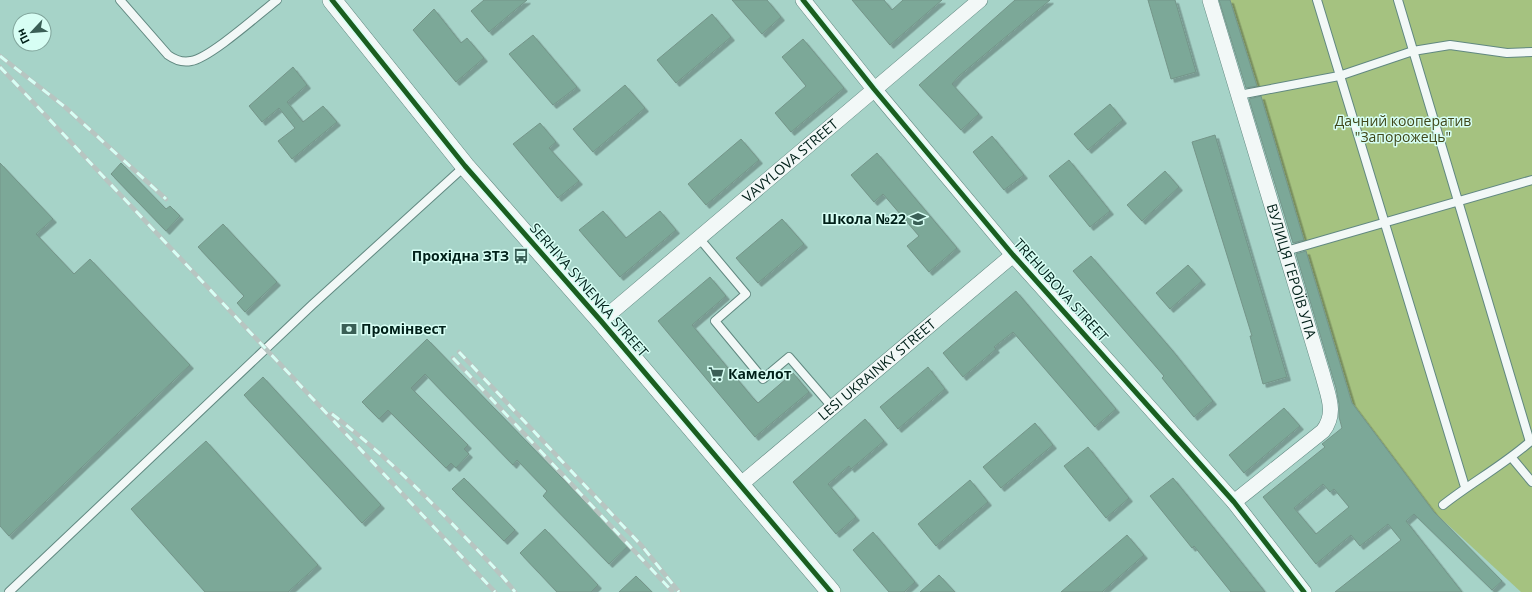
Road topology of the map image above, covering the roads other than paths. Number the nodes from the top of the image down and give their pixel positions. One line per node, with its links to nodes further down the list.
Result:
1 (120, 0): 2 (lane)
2 (277, 0)
3 (332, 0): 14 (street, SERHIYA SYNENKA STREET)
4 (803, 0): 12 (street, TREHUBOVA STREET)
5 (980, 0): 12 (street, VAVYLOVA STREET)
6 (1210, 0): 13 (street, ВУЛИЦЯ ГЕРОЇВ УПА)
7 (1317, 0): 11 (lane)
8 (1398, 0): 9 (lane)
9 (1413, 51): 10 (lane); 11 (lane); 16 (lane)
10 (1532, 52)
11 (1339, 76): 13 (lane); 17 (lane)
12 (874, 89): 18 (street, VAVYLOVA STREET); 20 (street, TREHUBOVA STREET)
13 (1239, 94): 19 (street, ВУЛИЦЯ ГЕРОЇВ УПА)
14 (465, 166): 21 (street, SERHIYA SYNENKA STREET); 30 (lane)
15 (1532, 180): 16 (lane)
16 (1458, 202): 17 (lane); 23 (lane)
17 (1384, 223): 19 (lane); 27 (lane)
18 (698, 238): 21 (street, VAVYLOVA STREET); 22 (lane)
19 (1286, 251): 28 (street, ВУЛИЦЯ ГЕРОЇВ УПА)
20 (1013, 255): 22 (street, LESI UKRAINKY STREET); 28 (street, TREHUBOVA STREET)
21 (601, 321): 26 (street, SERHIYA SYNENKA STREET)
22 (833, 408): 26 (street, LESI UKRAINKY STREET)
23 (1531, 441): 24 (lane)
24 (1512, 458): 25 (lane); 27 (lane)
25 (1532, 482)
26 (740, 485): 31 (street, SERHIYA SYNENKA STREET)
27 (1465, 487): 29 (lane)
28 (1234, 502): 32 (street, TREHUBOVA STREET)
29 (1443, 505)
30 (9, 592)
31 (831, 592)
32 (1304, 592)

